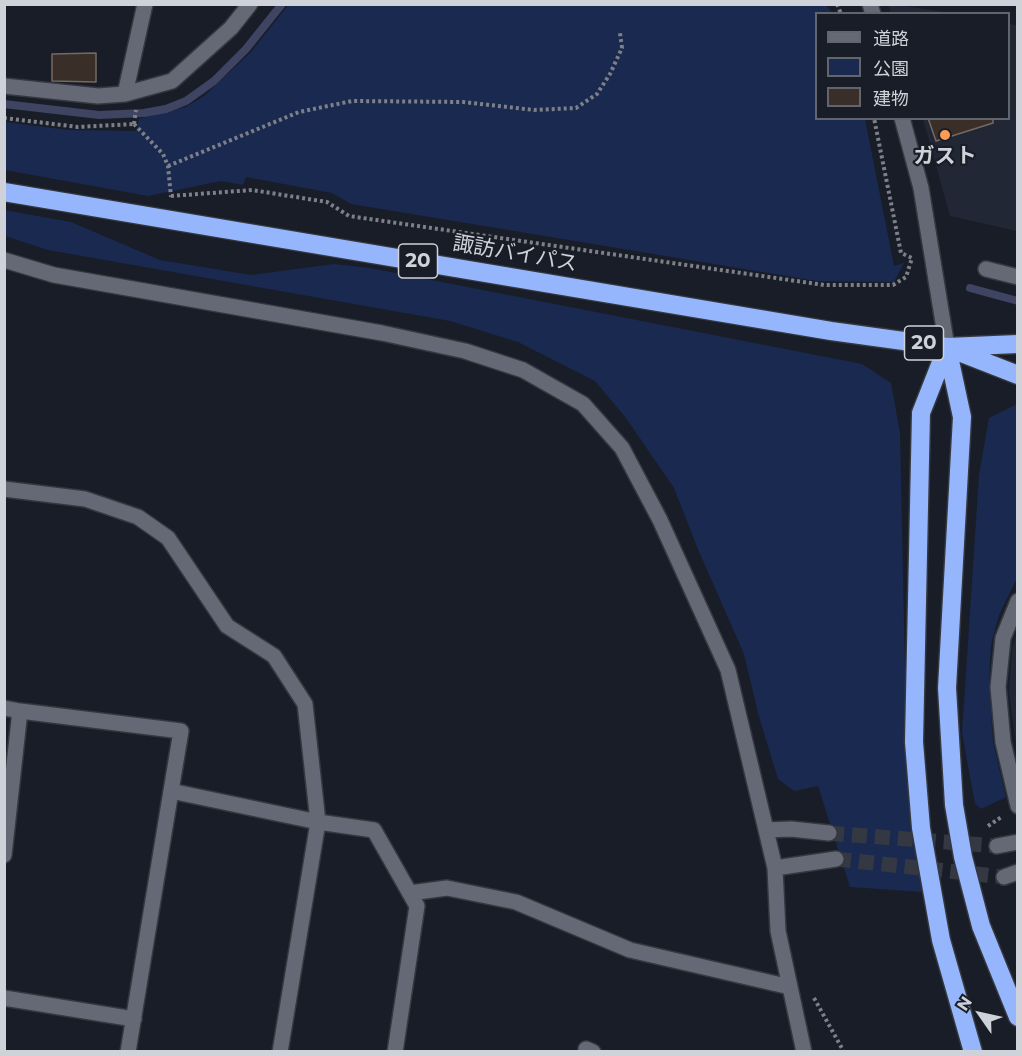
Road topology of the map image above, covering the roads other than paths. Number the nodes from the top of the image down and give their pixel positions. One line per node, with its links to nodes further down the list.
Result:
1 (145, 4): 4 (street)
2 (250, 4): 4 (street)
3 (4, 86): 4 (street)
4 (125, 94)
5 (903, 120): 11 (street)
6 (4, 192): 11 (highway, 諏訪バイパス / 20)
7 (4, 260): 19 (street)
8 (986, 269): 9 (street)
9 (1017, 277)
10 (1017, 344): 11 (highway, 諏訪バイパス / 20)
11 (947, 347): 12 (highway, 諏訪バイパス / 20); 29 (highway); 35 (highway)
12 (1017, 375)
13 (4, 489): 18 (street)
14 (1017, 601): 17 (street)
15 (12, 709): 16 (street); 23 (street)
16 (171, 791): 18 (street); 30 (street)
17 (1017, 806)
18 (318, 822): 26 (street); 32 (street)
19 (766, 830): 20 (street); 25 (street)
20 (829, 833)
21 (1017, 842): 22 (street)
22 (997, 846)
23 (4, 855)
24 (836, 859): 25 (street)
25 (775, 868): 27 (street)
26 (410, 893): 27 (street); 33 (street)
27 (790, 987): 34 (street)
28 (4, 998): 30 (street)
29 (1017, 1017)
30 (134, 1019): 31 (street)
31 (128, 1052)
32 (280, 1052)
33 (395, 1052)
34 (804, 1052)
35 (973, 1052)

